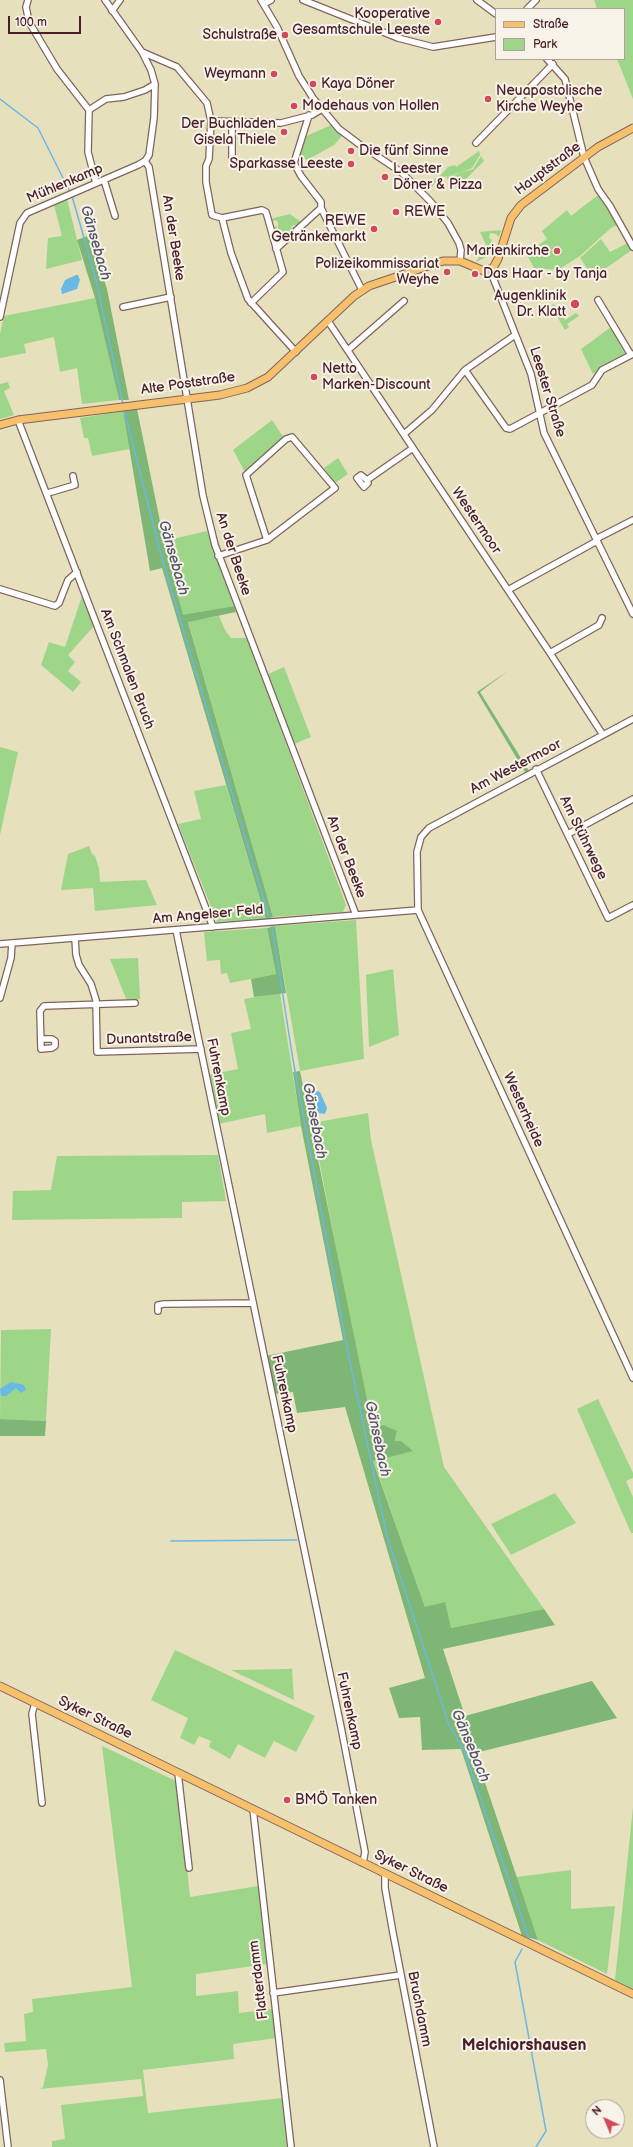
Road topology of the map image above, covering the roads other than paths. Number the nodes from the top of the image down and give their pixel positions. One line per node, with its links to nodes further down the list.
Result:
1 (28, 0): 20 (street)
2 (104, 0): 10 (street)
3 (120, 0): 10 (street)
4 (271, 0): 8 (street)
5 (302, 0): 12 (street)
6 (477, 0): 11 (street)
7 (536, 0): 9 (street)
8 (262, 2): 19 (street)
9 (528, 8)
10 (112, 11): 13 (street)
11 (495, 13)
12 (495, 37)
13 (142, 52): 16 (street); 22 (street)
14 (548, 60): 15 (street)
15 (553, 64): 25 (street); 27 (street)
16 (155, 84): 17 (street); 18 (street)
17 (145, 90): 18 (street); 20 (street)
18 (156, 90): 28 (street)
19 (322, 109): 21 (street); 36 (street)
20 (89, 110): 30 (street)
21 (309, 116): 23 (street); 31 (street)
22 (211, 121): 23 (street); 33 (street)
23 (232, 122): 26 (street)
24 (633, 128): 27 (main road, Hauptstraße)
25 (476, 143)
26 (232, 156)
27 (584, 157): 34 (street); 37 (main road, Hauptstraße)
28 (146, 161): 29 (street, Mühlenkamp); 39 (street, An der Beeke)
29 (104, 180): 30 (street, Mühlenkamp); 32 (street)
30 (96, 183): 44 (street, Mühlenkamp)
31 (321, 208): 35 (street); 38 (street)
32 (115, 216)
33 (222, 218): 35 (street); 42 (street)
34 (633, 247)
35 (276, 249): 42 (street)
36 (460, 261): 37 (main road); 38 (main road, Alte Poststraße)
37 (490, 270): 46 (street, Leester Straße)
38 (362, 290): 45 (main road, Alte Poststraße)
39 (171, 297): 43 (street); 51 (street, An der Beeke)
40 (598, 300): 49 (street)
41 (404, 301): 47 (street)
42 (251, 303): 48 (street)
43 (123, 307)
44 (0, 316)
45 (328, 321): 47 (street, Westermoor); 48 (main road, Alte Poststraße)
46 (515, 334): 50 (street); 52 (street, Leester Straße)
47 (348, 350): 55 (street, Westermoor)
48 (296, 352): 51 (main road, Alte Poststraße)
49 (632, 355): 52 (street)
50 (465, 370): 52 (street); 55 (street)
51 (188, 398): 53 (main road, Alte Poststraße); 63 (street, An der Beeke)
52 (538, 413): 62 (street, Leester Straße)
53 (18, 420): 54 (main road, Alte Poststraße); 59 (street, Am Schmalen Bruch)
54 (0, 425)
55 (404, 434): 56 (street, Westermoor)
56 (413, 448): 58 (street); 66 (street, Westermoor)
57 (73, 476): 59 (street)
58 (367, 480)
59 (48, 493): 64 (street, Am Schmalen Bruch)
60 (633, 520): 62 (street)
61 (268, 540): 61 (street); 63 (street)
62 (597, 540): 66 (street); 67 (street, Leester Straße)
63 (218, 556): 78 (street, An der Beeke)
64 (77, 572): 65 (street); 79 (street, Am Schmalen Bruch)
65 (0, 589)
66 (508, 590): 69 (street, Westermoor)
67 (633, 614)
68 (602, 618): 69 (street)
69 (550, 652): 71 (street, Westermoor)
70 (633, 719): 71 (street, Am Westermoor)
71 (603, 735): 72 (street, Am Westermoor)
72 (536, 770): 74 (street, Am Stührwege); 75 (street, Am Westermoor)
73 (633, 799): 74 (street)
74 (568, 834): 76 (street, Am Stührwege)
75 (417, 845): 77 (street, Westerheide)
76 (633, 905)
77 (418, 910): 78 (street, Am Angelser Feld); 91 (street, Westerheide)
78 (356, 915): 79 (street, Am Angelser Feld)
79 (213, 927): 80 (street, Am Angelser Feld)
80 (176, 930): 81 (street, Am Angelser Feld); 88 (street, Fuhrenkamp)
81 (75, 938): 82 (street, Am Angelser Feld); 86 (street, Dunantstraße)
82 (12, 943): 83 (street, Am Angelser Feld); 84 (street)
83 (0, 944)
84 (0, 998)
85 (135, 1003): 86 (street)
86 (96, 1004): 87 (street); 88 (street, Dunantstraße)
87 (41, 1039)
88 (201, 1049): 89 (street, Fuhrenkamp)
89 (253, 1303): 90 (street); 97 (street, Fuhrenkamp)
90 (158, 1312)
91 (633, 1378)
92 (0, 1686): 93 (main road, Syker Straße)
93 (34, 1703): 94 (main road, Syker Straße); 95 (street)
94 (178, 1773): 96 (main road, Syker Straße); 98 (street)
95 (42, 1803)
96 (253, 1809): 97 (main road, Syker Straße); 101 (street, Flatterdamm)
97 (363, 1863): 99 (main road, Syker Straße)
98 (189, 1868)
99 (385, 1874): 100 (street, Bruchdamm); 102 (main road, Syker Straße)
100 (401, 1975): 101 (street); 107 (street, Bruchdamm)
101 (273, 1993): 106 (street, Flatterdamm)
102 (633, 1994)
103 (0, 2080): 104 (street)
104 (1, 2099): 105 (street)
105 (8, 2147)
106 (291, 2147)
107 (434, 2147)

